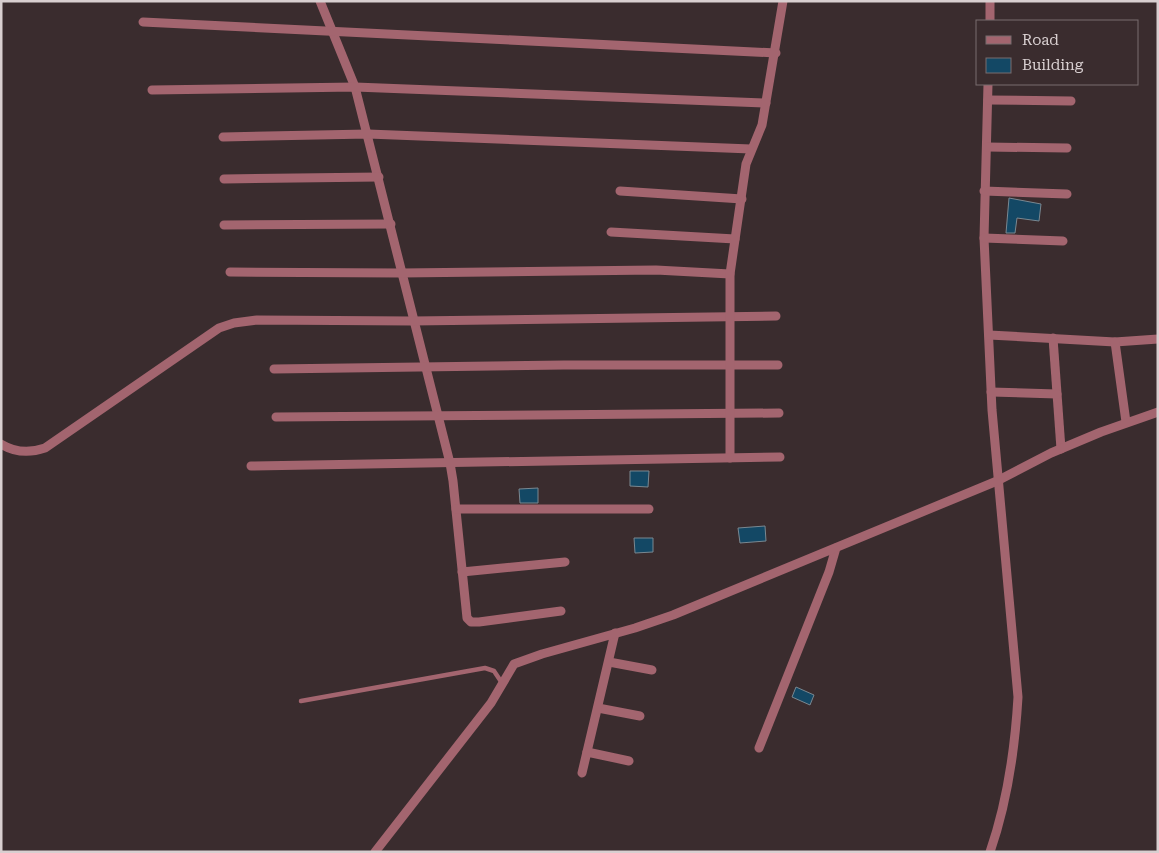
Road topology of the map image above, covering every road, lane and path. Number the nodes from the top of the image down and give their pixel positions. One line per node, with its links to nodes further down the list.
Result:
1 (320, 1): 6 (street)
2 (783, 1): 7 (street)
3 (990, 1): 4 (street)
4 (990, 20)
5 (142, 22): 6 (street)
6 (333, 30): 7 (street); 9 (street)
7 (776, 53): 13 (street)
8 (988, 85): 11 (street)
9 (354, 87): 10 (street); 13 (street); 14 (street)
10 (152, 90)
11 (988, 100): 12 (street); 16 (street)
12 (1071, 101)
13 (766, 103): 18 (street)
14 (368, 134): 15 (street); 18 (street); 19 (street)
15 (223, 137)
16 (987, 147): 17 (street); 22 (street)
17 (1067, 148)
18 (751, 149): 24 (street)
19 (379, 177): 20 (street); 25 (street)
20 (224, 179)
21 (620, 191): 24 (street)
22 (984, 191): 23 (street); 28 (street)
23 (1067, 194)
24 (742, 199): 29 (street)
25 (391, 224): 26 (street); 32 (street)
26 (224, 225)
27 (611, 232): 29 (street)
28 (984, 238): 30 (street); 37 (street)
29 (735, 239): 33 (street)
30 (1063, 241)
31 (230, 272): 32 (street)
32 (401, 273): 33 (street); 36 (street)
33 (730, 274): 35 (street)
34 (776, 316): 35 (street)
35 (730, 318): 36 (street); 42 (street)
36 (413, 321): 43 (street); 53 (street)
37 (989, 335): 38 (street); 45 (street)
38 (1053, 338): 40 (street); 46 (street)
39 (1158, 339): 40 (street)
40 (1115, 342): 52 (street)
41 (778, 365): 42 (street)
42 (730, 366): 43 (street); 47 (street)
43 (424, 368): 44 (street); 50 (street)
44 (274, 369)
45 (991, 392): 46 (street); 59 (street)
46 (1057, 394): 54 (street)
47 (730, 412): 49 (street); 50 (street); 56 (street)
48 (1158, 412): 52 (street)
49 (779, 413)
50 (437, 415): 51 (street); 57 (street)
51 (276, 417)
52 (1126, 422): 54 (street)
53 (1, 444)
54 (1061, 449): 59 (street)
55 (780, 457): 56 (street)
56 (730, 458): 57 (street)
57 (450, 463): 58 (street); 60 (street)
58 (251, 466)
59 (997, 481): 62 (street); 78 (street)
60 (456, 508): 61 (street); 64 (street)
61 (649, 509)
62 (836, 548): 66 (street); 73 (street)
63 (565, 562): 64 (street)
64 (462, 572): 65 (street)
65 (561, 611)
66 (615, 633): 67 (street); 69 (street)
67 (609, 662): 68 (street); 71 (street)
68 (652, 670)
69 (502, 683): 70 (lane); 77 (street)
70 (301, 701)
71 (598, 708): 72 (street); 74 (street)
72 (640, 716)
73 (759, 748)
74 (587, 752): 75 (street); 76 (street)
75 (629, 761)
76 (582, 772)
77 (376, 852)
78 (990, 852)

